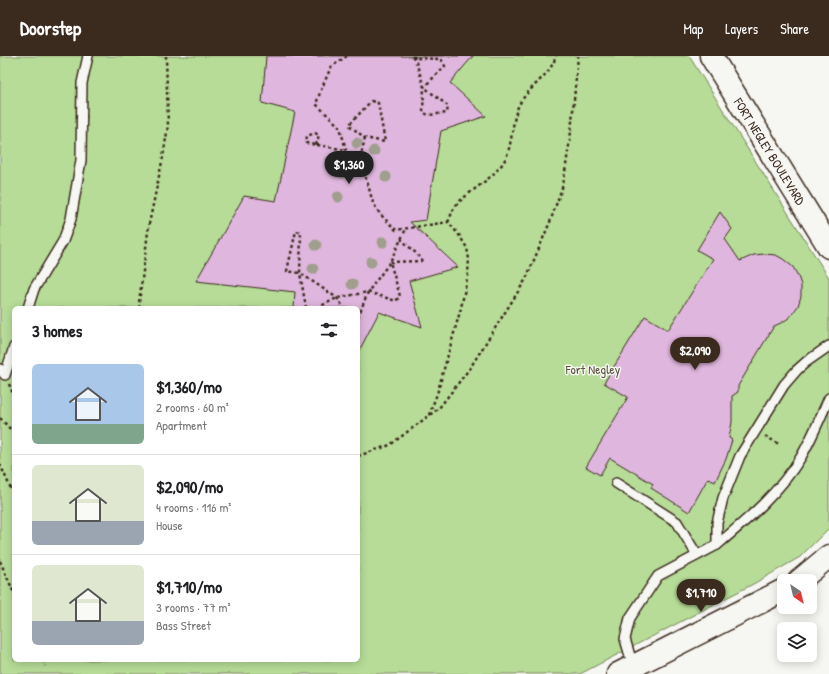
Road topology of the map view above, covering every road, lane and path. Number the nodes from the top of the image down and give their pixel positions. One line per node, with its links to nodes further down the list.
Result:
1 (88, 56): 21 (lane)
2 (166, 56): 22 (path)
3 (347, 56): 11 (path)
4 (556, 56): 13 (path)
5 (578, 56): 31 (path)
6 (712, 56): 16 (street, FORT NEGLEY BOULEVARD)
7 (413, 57): 8 (path); 8 (path)
8 (424, 87): 8 (path)
9 (365, 138): 9 (path); 12 (path)
10 (316, 145): 10 (path); 11 (path)
11 (346, 150): 12 (path)
12 (359, 164): 14 (path)
13 (448, 222): 14 (path); 31 (path)
14 (407, 228): 15 (path)
15 (401, 239): 17 (path); 17 (path)
16 (829, 247)
17 (390, 262): 19 (path); 19 (path)
18 (300, 273): 18 (path); 20 (path); 23 (path)
19 (368, 292): 20 (path); 26 (path)
20 (337, 298): 24 (path); 25 (path)
21 (29, 306)
22 (140, 306)
23 (306, 306)
24 (321, 306)
25 (343, 306)
26 (360, 312)
27 (829, 346): 40 (lane)
28 (12, 353): 29 (lane)
29 (0, 370)
30 (829, 398): 40 (lane)
31 (428, 417): 36 (path)
32 (0, 418): 33 (path)
33 (12, 431)
34 (764, 435): 35 (path)
35 (779, 444)
36 (360, 455)
37 (0, 464): 39 (path)
38 (616, 483): 41 (lane)
39 (12, 491)
40 (717, 545): 41 (lane)
41 (697, 555): 49 (lane)
42 (829, 556): 44 (street)
43 (0, 561): 45 (path)
44 (807, 574)
45 (12, 588)
46 (777, 594): 49 (street)
47 (44, 662): 48 (path)
48 (45, 666)
49 (626, 670)

